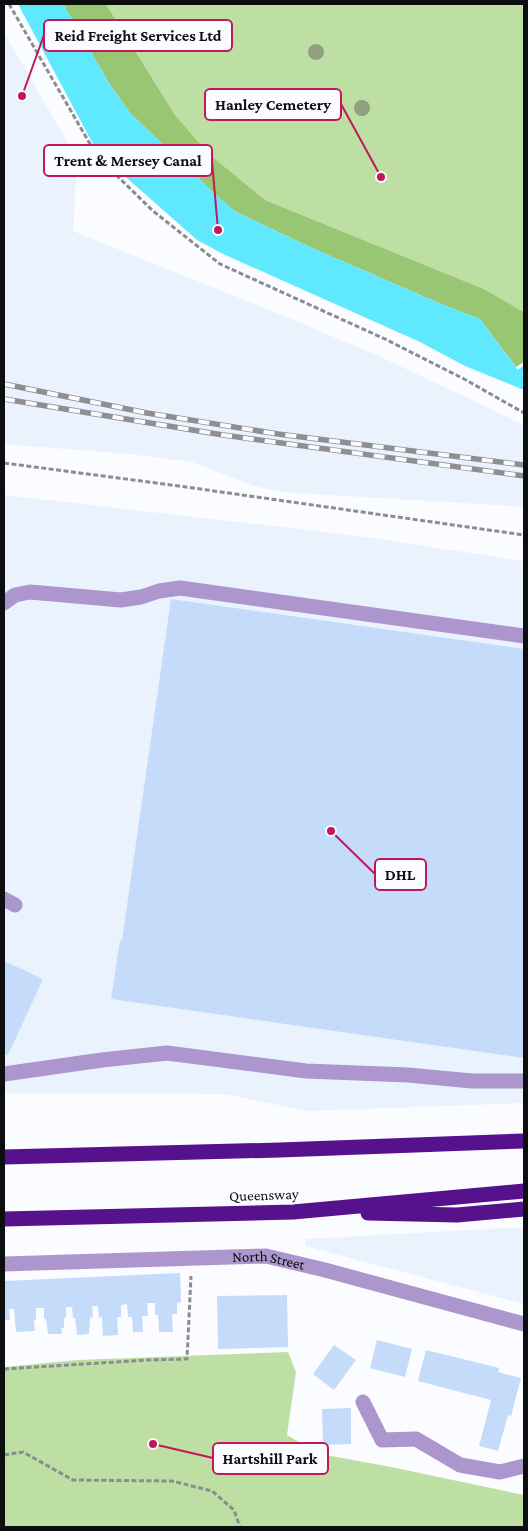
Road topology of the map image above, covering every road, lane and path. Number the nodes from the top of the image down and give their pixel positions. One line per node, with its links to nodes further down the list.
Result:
1 (9, 4): 2 (path)
2 (524, 413)
3 (4, 463): 4 (path)
4 (524, 535)
5 (4, 603): 6 (street)
6 (524, 636)
7 (4, 1074): 8 (street)
8 (524, 1081)
9 (524, 1132): 11 (highway)
10 (524, 1141): 11 (highway)
11 (280, 1150): 12 (highway)
12 (4, 1156)
13 (524, 1191): 15 (highway, Queensway)
14 (524, 1209): 15 (highway)
15 (293, 1212): 16 (highway, Queensway)
16 (4, 1218)
17 (191, 1258): 18 (street, North Street); 19 (street, North Street); 20 (path)
18 (4, 1264)
19 (524, 1324)
20 (4, 1369)
21 (363, 1402): 23 (street)
22 (4, 1455): 24 (path)
23 (524, 1465)
24 (240, 1527)

